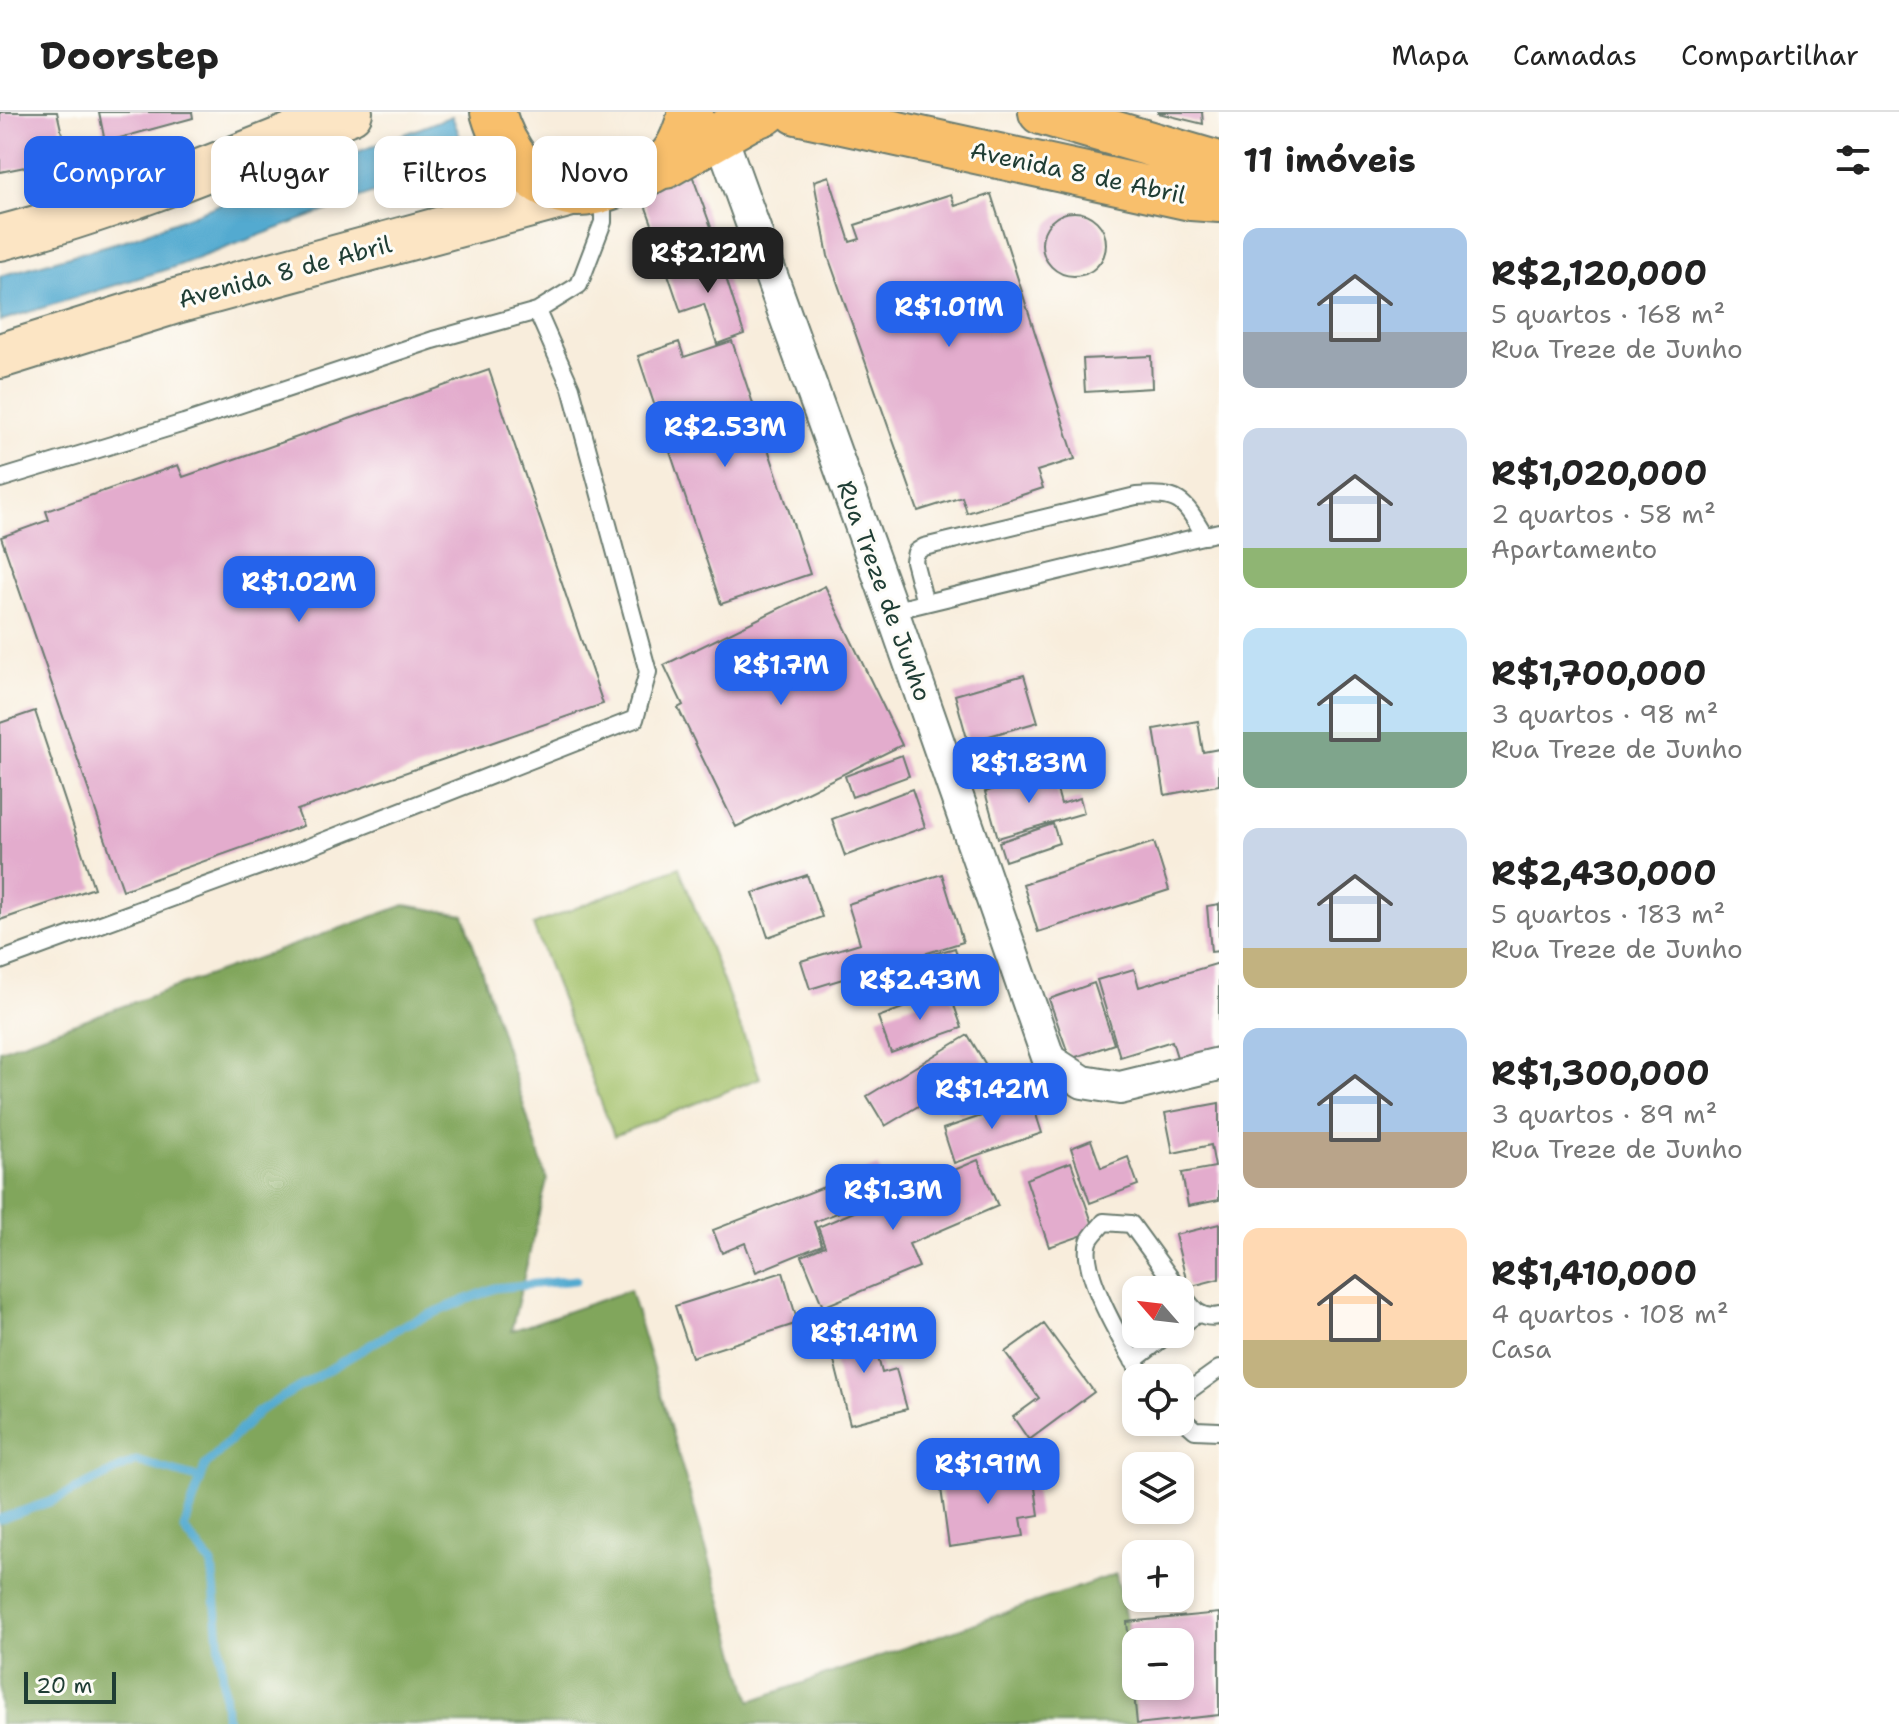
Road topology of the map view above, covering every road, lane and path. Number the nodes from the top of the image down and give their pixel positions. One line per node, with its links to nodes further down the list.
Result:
1 (350, 112): 13 (main road)
2 (493, 112): 9 (main road)
3 (766, 112): 6 (main road, Avenida 8 de Abril)
4 (797, 112): 12 (main road, Avenida 8 de Abril)
5 (1041, 112): 7 (main road, Avenida 8 de Abril)
6 (705, 123): 8 (main road, Avenida 8 de Abril); 19 (street, Rua Treze de Junho)
7 (1219, 164)
8 (657, 169)
9 (532, 175)
10 (532, 207): 15 (main road, Avenida 8 de Abril)
11 (596, 208): 14 (lane)
12 (1210, 209)
13 (0, 238)
14 (537, 311): 16 (lane); 20 (lane)
15 (0, 356)
16 (0, 479)
17 (1212, 534): 18 (lane); 18 (lane)
18 (925, 603): 19 (lane)
19 (892, 611): 21 (street, Rua Treze de Junho)
20 (1, 959)
21 (1219, 1064)
22 (1170, 1276): 27 (lane)
23 (1194, 1310): 24 (lane)
24 (1197, 1314): 25 (lane); 26 (lane)
25 (1194, 1316)
26 (1219, 1316)
27 (1122, 1340)
28 (1126, 1348): 30 (lane)
29 (1150, 1348): 30 (lane)
30 (1133, 1361): 31 (lane)
31 (1135, 1364)
32 (1219, 1369): 33 (lane)
33 (1194, 1387)
34 (1194, 1429): 35 (lane)
35 (1219, 1431)

